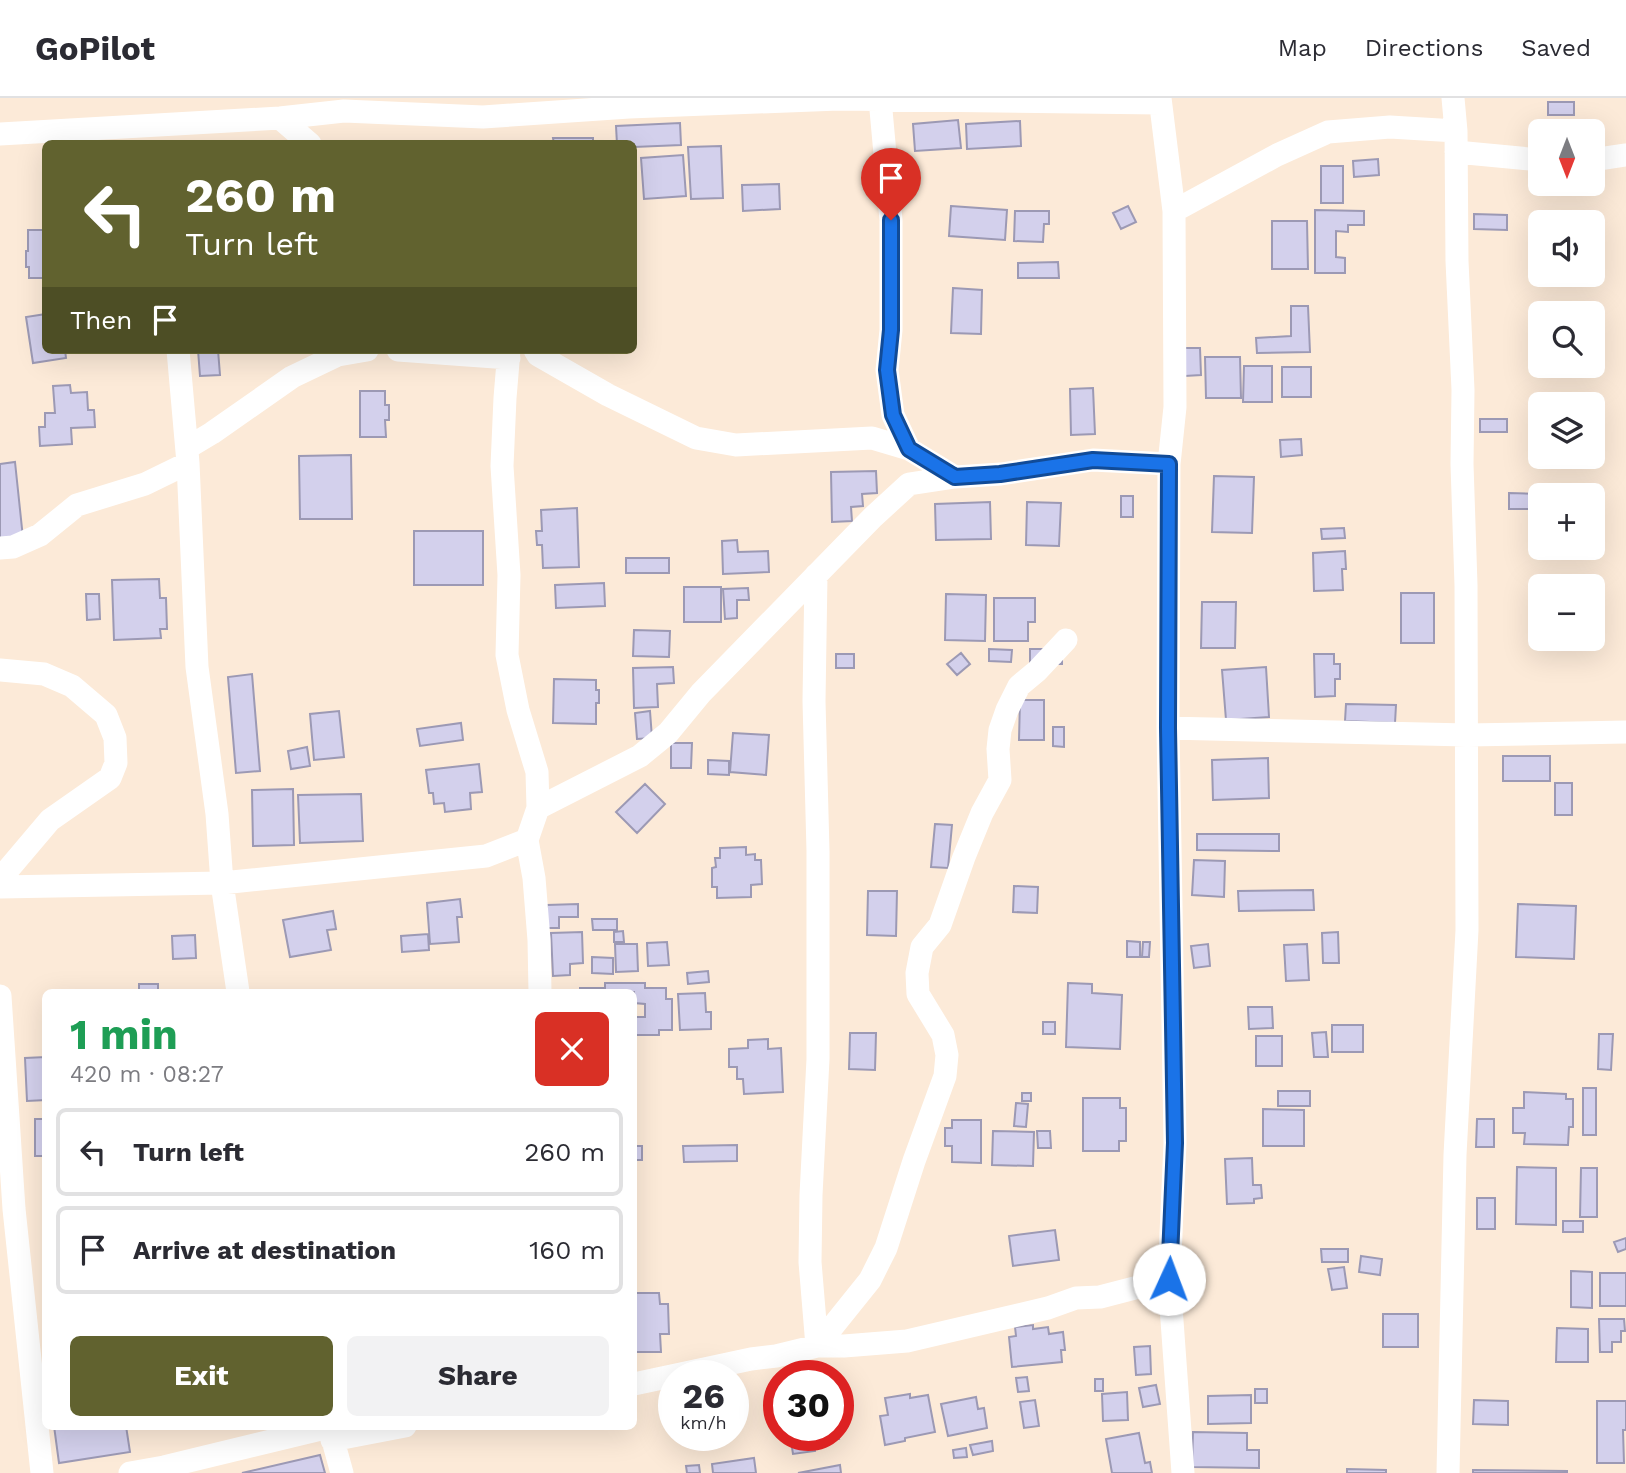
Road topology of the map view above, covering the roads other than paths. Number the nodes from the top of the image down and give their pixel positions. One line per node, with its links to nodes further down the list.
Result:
1 (864, 98): 3 (street); 5 (street)
2 (1452, 98): 10 (street)
3 (880, 99): 4 (street); 19 (street)
4 (1160, 101): 14 (street)
5 (346, 105): 6 (street)
6 (280, 118): 8 (street); 9 (street)
7 (0, 134): 8 (street)
8 (158, 134)
9 (305, 140)
10 (1456, 141): 12 (street); 14 (street); 29 (street)
11 (1626, 155): 13 (street)
12 (1528, 157)
13 (1605, 158)
14 (1174, 211): 21 (street)
15 (178, 354): 20 (street)
16 (344, 354): 20 (street)
17 (509, 354): 30 (street)
18 (537, 354): 19 (street)
19 (909, 449): 22 (street)
20 (188, 455): 23 (street); 33 (street)
21 (1169, 464): 22 (street); 27 (street)
22 (955, 477): 24 (street)
23 (0, 548)
24 (816, 575): 30 (street); 40 (street)
25 (1066, 640): 40 (street)
26 (0, 670): 32 (street)
27 (1168, 728): 29 (street); 39 (street)
28 (1626, 732): 29 (street)
29 (1467, 735): 47 (street)
30 (538, 808): 31 (street)
31 (527, 841): 33 (street); 35 (street)
32 (0, 879)
33 (222, 883): 34 (street); 36 (street)
34 (0, 887)
35 (536, 987)
36 (238, 989)
37 (0, 996): 38 (street)
38 (4, 1117): 43 (street)
39 (1169, 1279): 40 (street); 46 (street)
40 (817, 1346): 41 (street)
41 (637, 1383)
42 (330, 1431): 44 (street); 45 (street)
43 (42, 1473)
44 (130, 1473)
45 (342, 1473)
46 (1183, 1473)
47 (1448, 1473)

